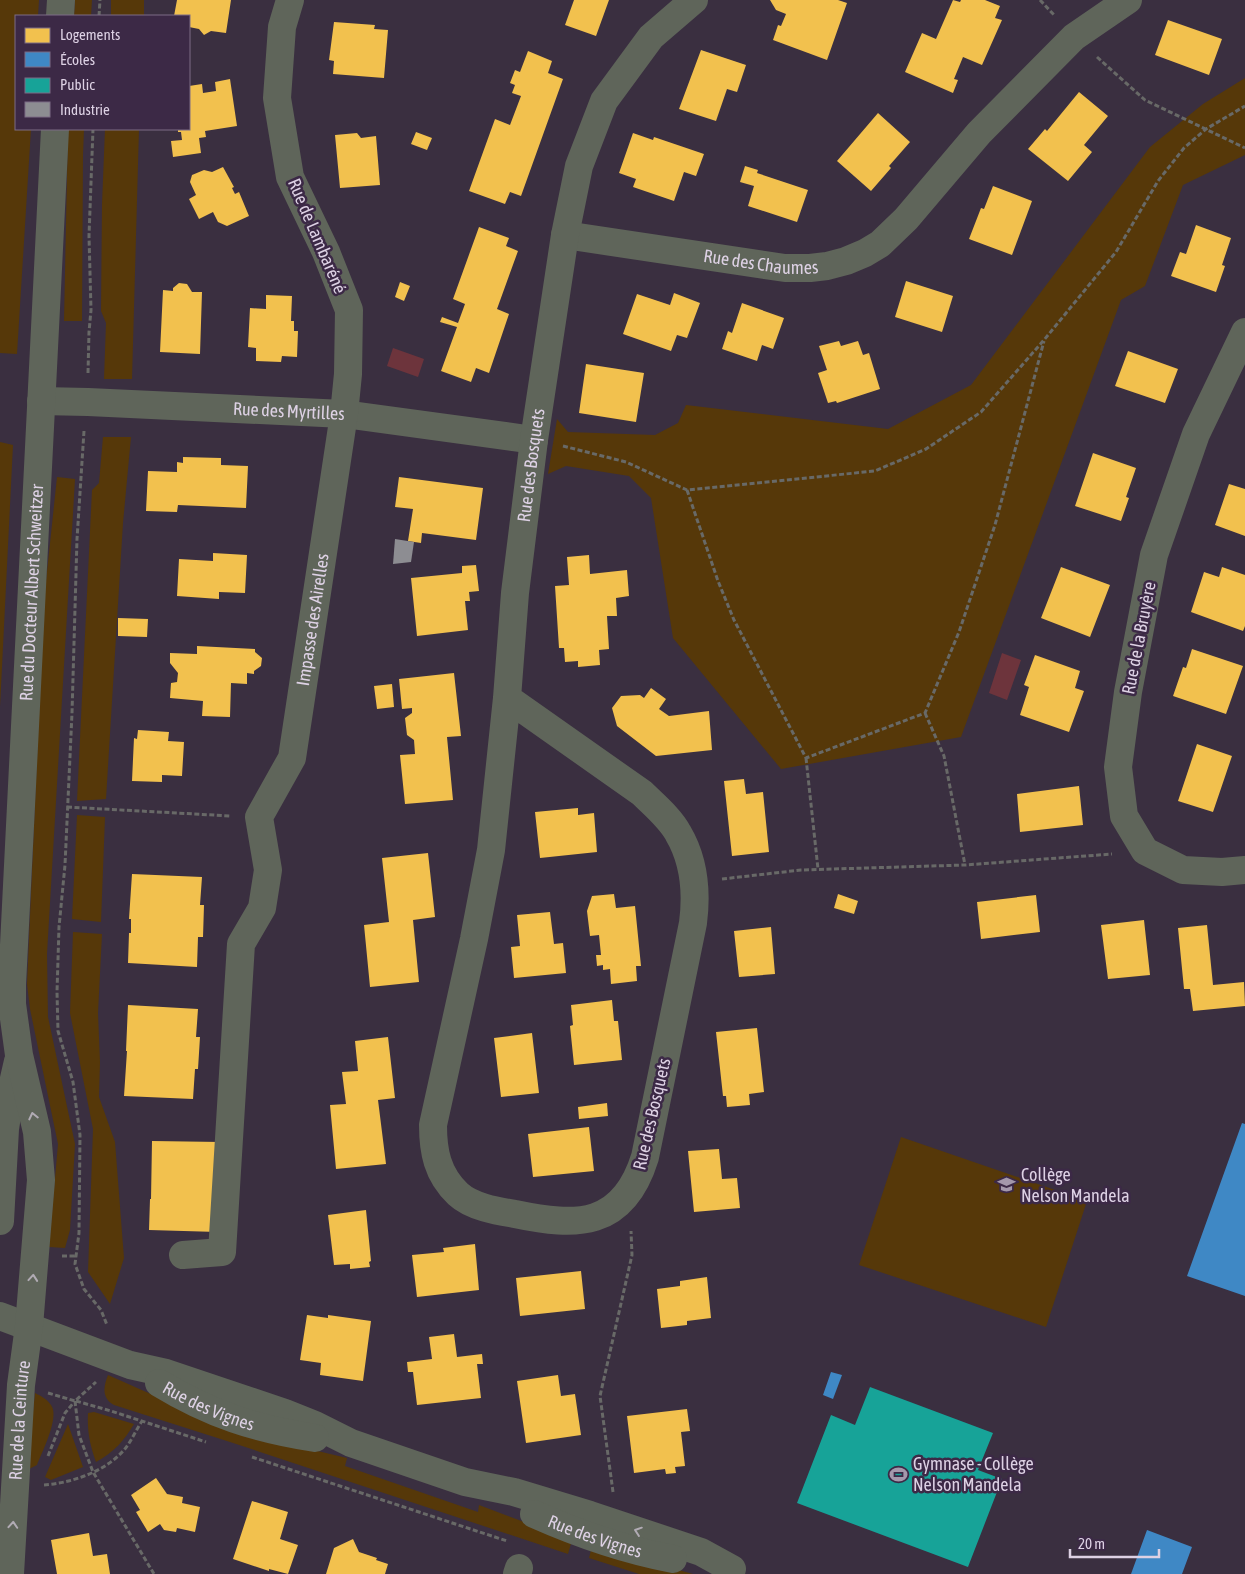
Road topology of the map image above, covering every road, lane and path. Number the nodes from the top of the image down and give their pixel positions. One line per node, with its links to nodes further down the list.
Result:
1 (61, 0): 7 (street)
2 (100, 0): 8 (path)
3 (290, 0): 20 (street, Rue de Lambaréné)
4 (694, 0): 15 (street)
5 (1040, 0): 9 (path)
6 (1128, 0): 9 (street, Rue des Chaumes)
7 (60, 15)
8 (99, 15)
9 (1074, 37): 11 (path); 15 (street, Rue des Chaumes)
10 (1245, 106): 11 (path)
11 (1206, 129): 14 (path); 17 (path)
12 (55, 130): 18 (street, Rue du Docteur Albert Schweitzer)
13 (93, 130): 19 (path)
14 (1245, 148)
15 (566, 235): 21 (street, Rue des Bosquets)
16 (1245, 332): 28 (street, Rue de la Bruyère)
17 (1044, 340): 22 (path); 24 (path)
18 (41, 402): 19 (street, Rue des Myrtilles); 33 (street, Rue du Docteur Albert Schweitzer)
19 (88, 402): 20 (street, Rue des Myrtilles); 26 (path)
20 (344, 414): 21 (street, Rue des Myrtilles); 27 (street, Impasse des Airelles)
21 (534, 440): 22 (path); 23 (street, Rue des Bosquets)
22 (687, 490): 25 (path)
23 (507, 698): 32 (street, Rue des Bosquets); 34 (street, Rue des Bosquets)
24 (925, 713): 25 (path); 29 (path)
25 (806, 758): 30 (path)
26 (67, 806): 27 (path); 37 (path)
27 (259, 817): 36 (street)
28 (1145, 851): 29 (path); 31 (street)
29 (965, 865): 30 (path)
30 (818, 869): 32 (path)
31 (1245, 870)
32 (695, 885): 34 (street, Rue des Bosquets)
33 (19, 1055): 35 (street, Rue du Docteur Albert Schweitzer); 39 (street, Rue du Docteur Albert Schweitzer, one-way to 33)
34 (629, 1193): 45 (path)
35 (0, 1221)
36 (183, 1255)
37 (76, 1256)
38 (0, 1316): 39 (street, Rue des Vignes)
39 (29, 1326): 47 (street, Rue des Vignes); 48 (street, Rue de la Ceinture, one-way to 39)
40 (142, 1421): 41 (path); 43 (path); 43 (path)
41 (208, 1442)
42 (245, 1455): 46 (path)
43 (93, 1472): 44 (path); 49 (path)
44 (42, 1486)
45 (614, 1498)
46 (517, 1562)
47 (740, 1571)
48 (10, 1574)
49 (154, 1574)

